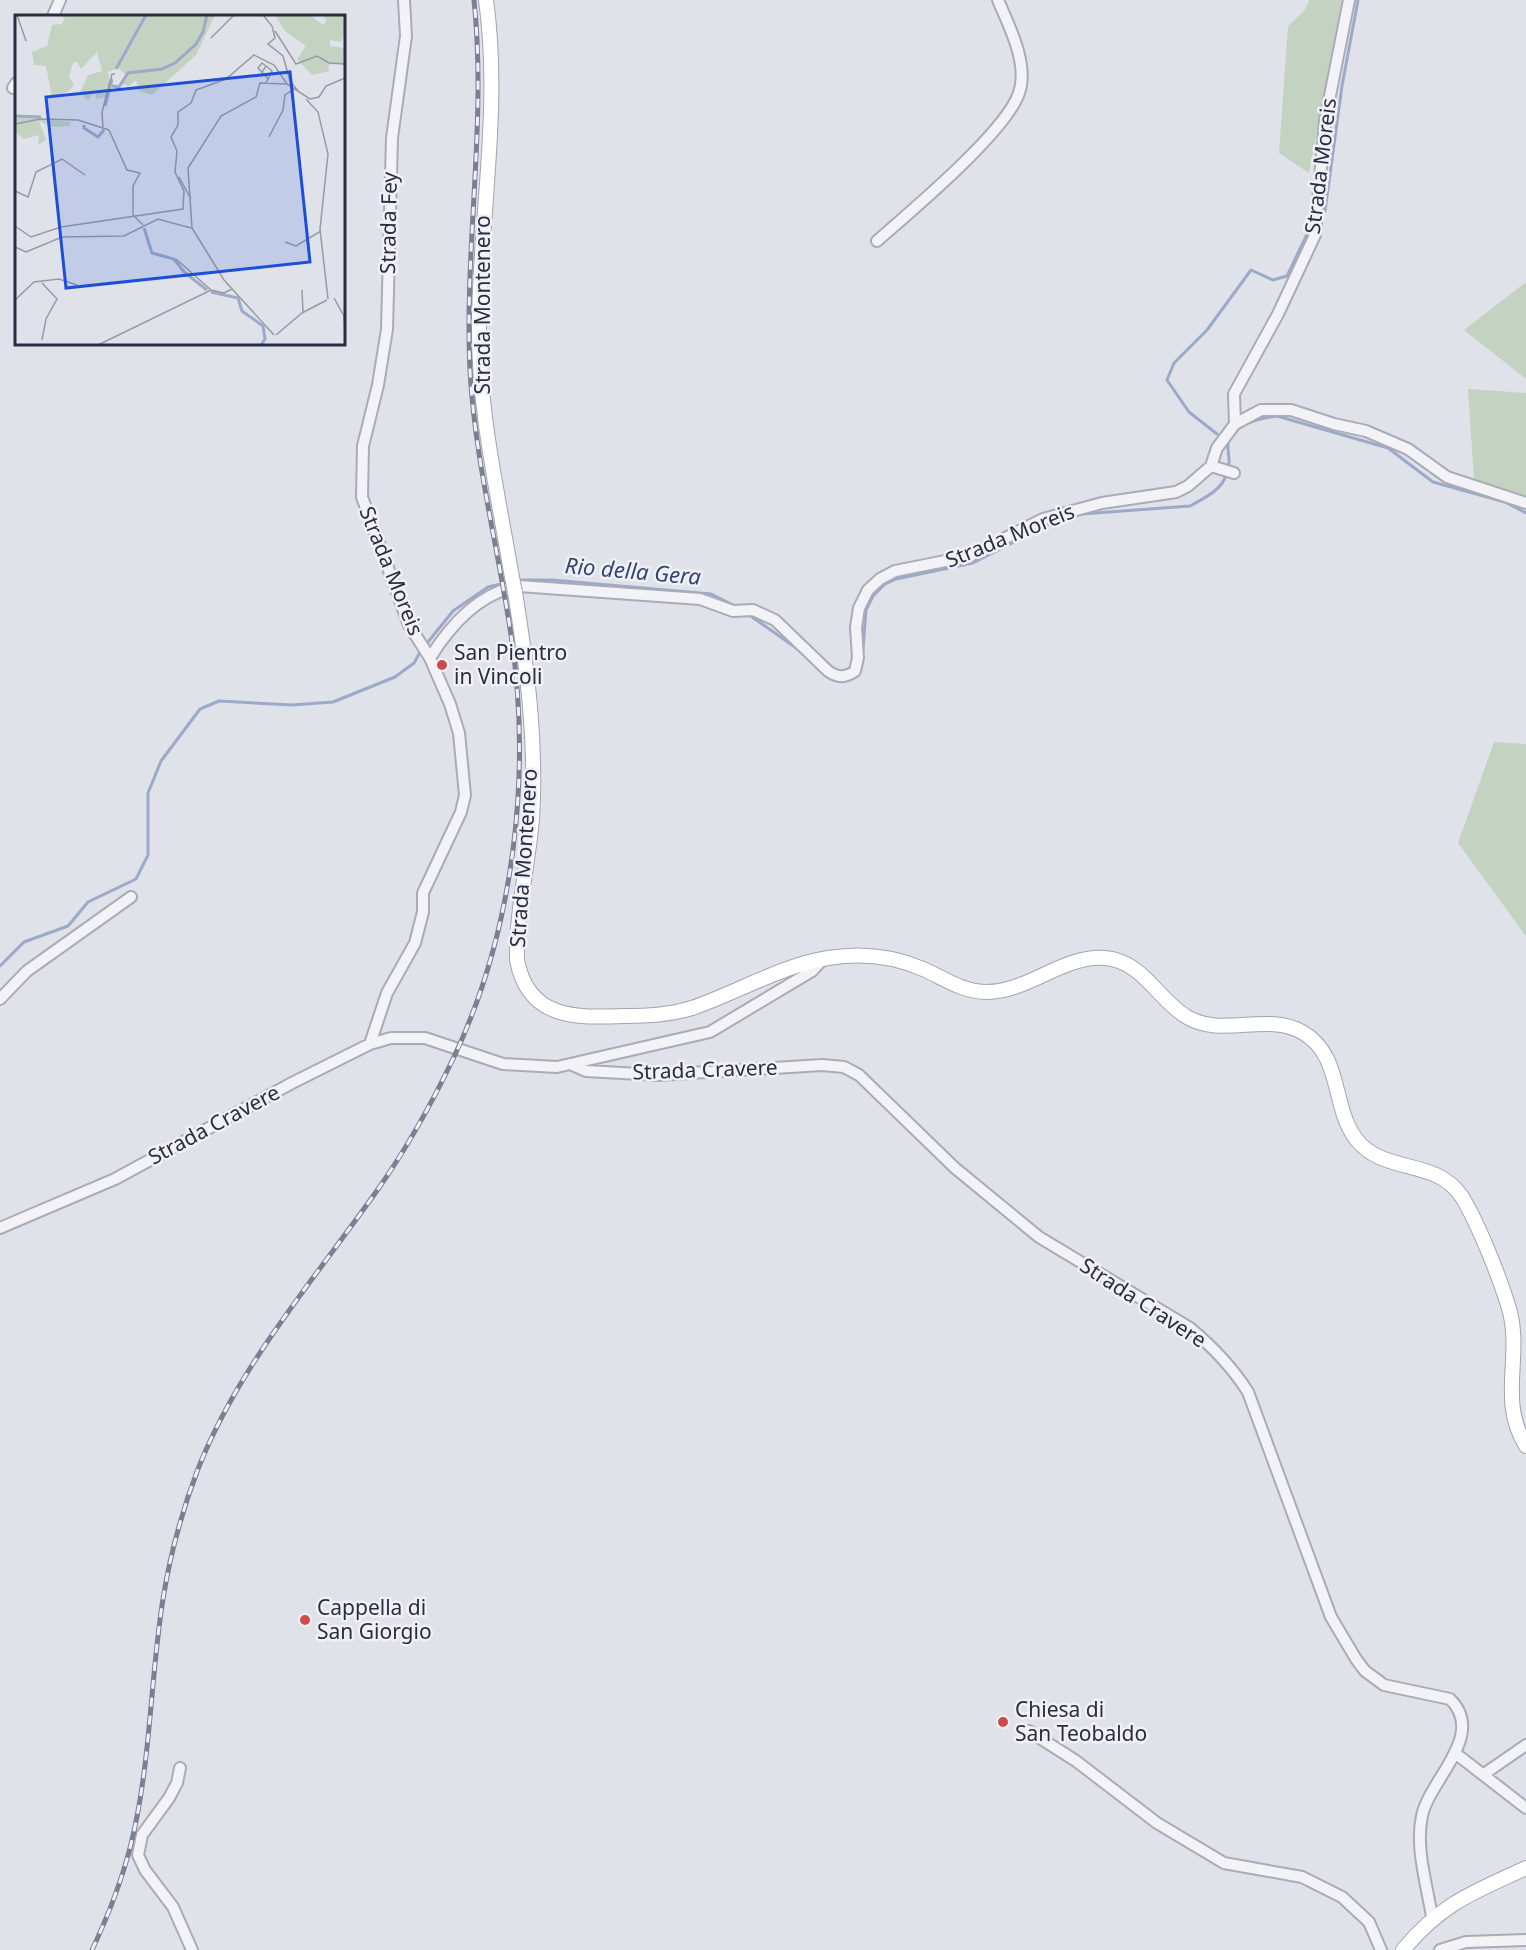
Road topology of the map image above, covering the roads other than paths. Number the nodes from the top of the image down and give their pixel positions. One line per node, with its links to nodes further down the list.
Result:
1 (60, 0): 6 (street)
2 (404, 0): 9 (street, Strada Fey)
3 (486, 0): 15 (main road, Strada Montenero, bridge)
4 (998, 0): 7 (street)
5 (1349, 0): 8 (street, Strada Moreis)
6 (53, 15)
7 (877, 240)
8 (1235, 424): 10 (street); 12 (street)
9 (363, 446): 13 (street, Strada Moreis)
10 (1211, 466): 11 (street); 13 (street, Strada Moreis)
11 (1228, 471)
12 (1526, 503)
13 (425, 652): 17 (street, Strada Moreis)
14 (131, 897): 16 (street)
15 (824, 958): 18 (street, Strada Cravere); 20 (main road, Strada Montenero)
16 (0, 999)
17 (370, 1044): 18 (street, Strada Cravere); 19 (street, Strada Cravere)
18 (570, 1064): 23 (street, Strada Cravere)
19 (0, 1228)
20 (1526, 1446)
21 (1029, 1731): 31 (street)
22 (1526, 1745): 25 (street)
23 (1455, 1753): 25 (street); 28 (street, Strada Cravere)
24 (180, 1768): 30 (street)
25 (1484, 1774): 26 (street)
26 (1526, 1808)
27 (1526, 1868): 28 (main road)
28 (1432, 1917): 32 (main road)
29 (1526, 1940): 33 (street)
30 (192, 1950)
31 (1381, 1950)
32 (1402, 1950)
33 (1440, 1950)

